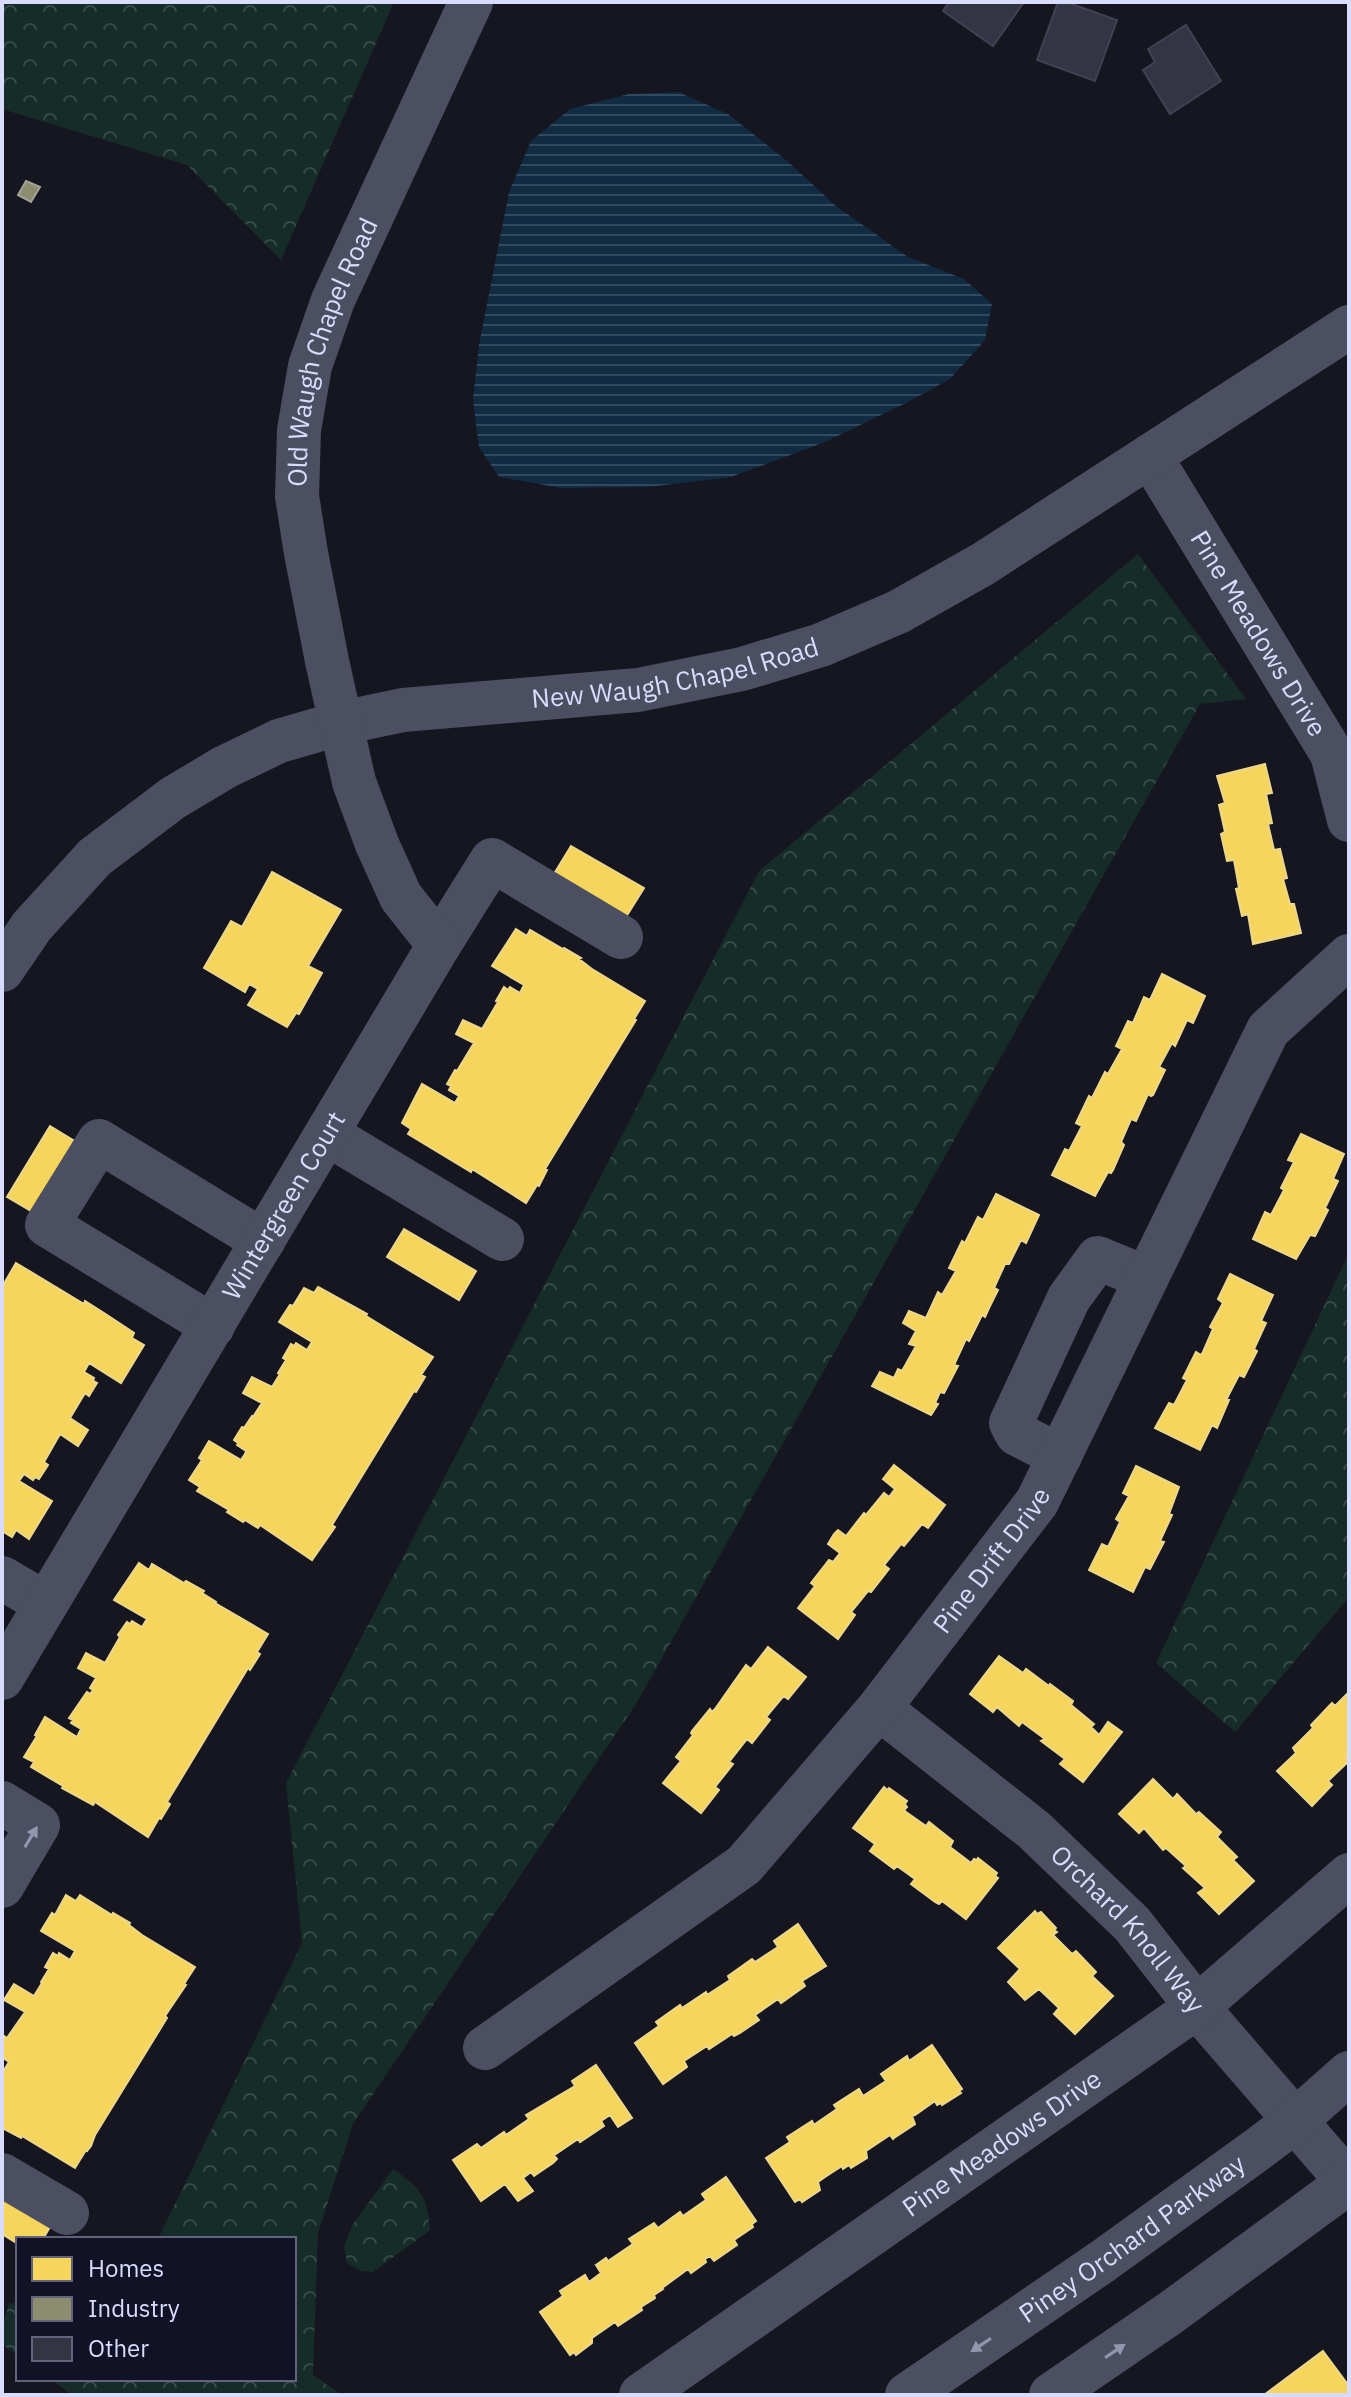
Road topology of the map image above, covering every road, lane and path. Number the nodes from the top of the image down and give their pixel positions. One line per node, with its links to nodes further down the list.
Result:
1 (471, 2): 4 (street, Old Waugh Chapel Road)
2 (1349, 327): 3 (street, New Waugh Chapel Road)
3 (1150, 456): 4 (street, New Waugh Chapel Road); 5 (street, Pine Meadows Drive)
4 (341, 723): 7 (street); 9 (street, New Waugh Chapel Road)
5 (1349, 820)
6 (621, 937): 7 (street, Wintergreen Court)
7 (439, 945): 10 (street, Wintergreen Court)
8 (1349, 956): 13 (street, Pine Drift Drive)
9 (2, 970)
10 (327, 1134): 11 (street); 12 (street, Wintergreen Court)
11 (502, 1239)
12 (263, 1241): 14 (street, Wintergreen Court); 14 (street)
13 (1146, 1278): 15 (street, Pine Drift Drive); 15 (street)
14 (213, 1326): 17 (street, Wintergreen Court)
15 (1060, 1456): 19 (street, Pine Drift Drive)
16 (2, 1578): 17 (street)
17 (46, 1604): 18 (street, Wintergreen Court)
18 (2, 1678)
19 (879, 1708): 23 (street, Orchard Knoll Way); 24 (street, Pine Drift Drive)
20 (2, 1803): 22 (street, one-way to 20)
21 (1349, 1875): 23 (street, Pine Meadows Drive)
22 (2, 1886)
23 (1197, 2007): 26 (street, Orchard Knoll Way); 30 (street, Pine Meadows Drive)
24 (485, 2048)
25 (1349, 2073): 26 (street, Piney Orchard Parkway)
26 (1295, 2121): 28 (street, Orchard Knoll Way); 31 (street, Piney Orchard Parkway, one-way to 31)
27 (2, 2175): 29 (street)
28 (1349, 2182): 32 (street, one-way to 28)
29 (67, 2213)
30 (641, 2395)
31 (907, 2395)
32 (1051, 2395)

